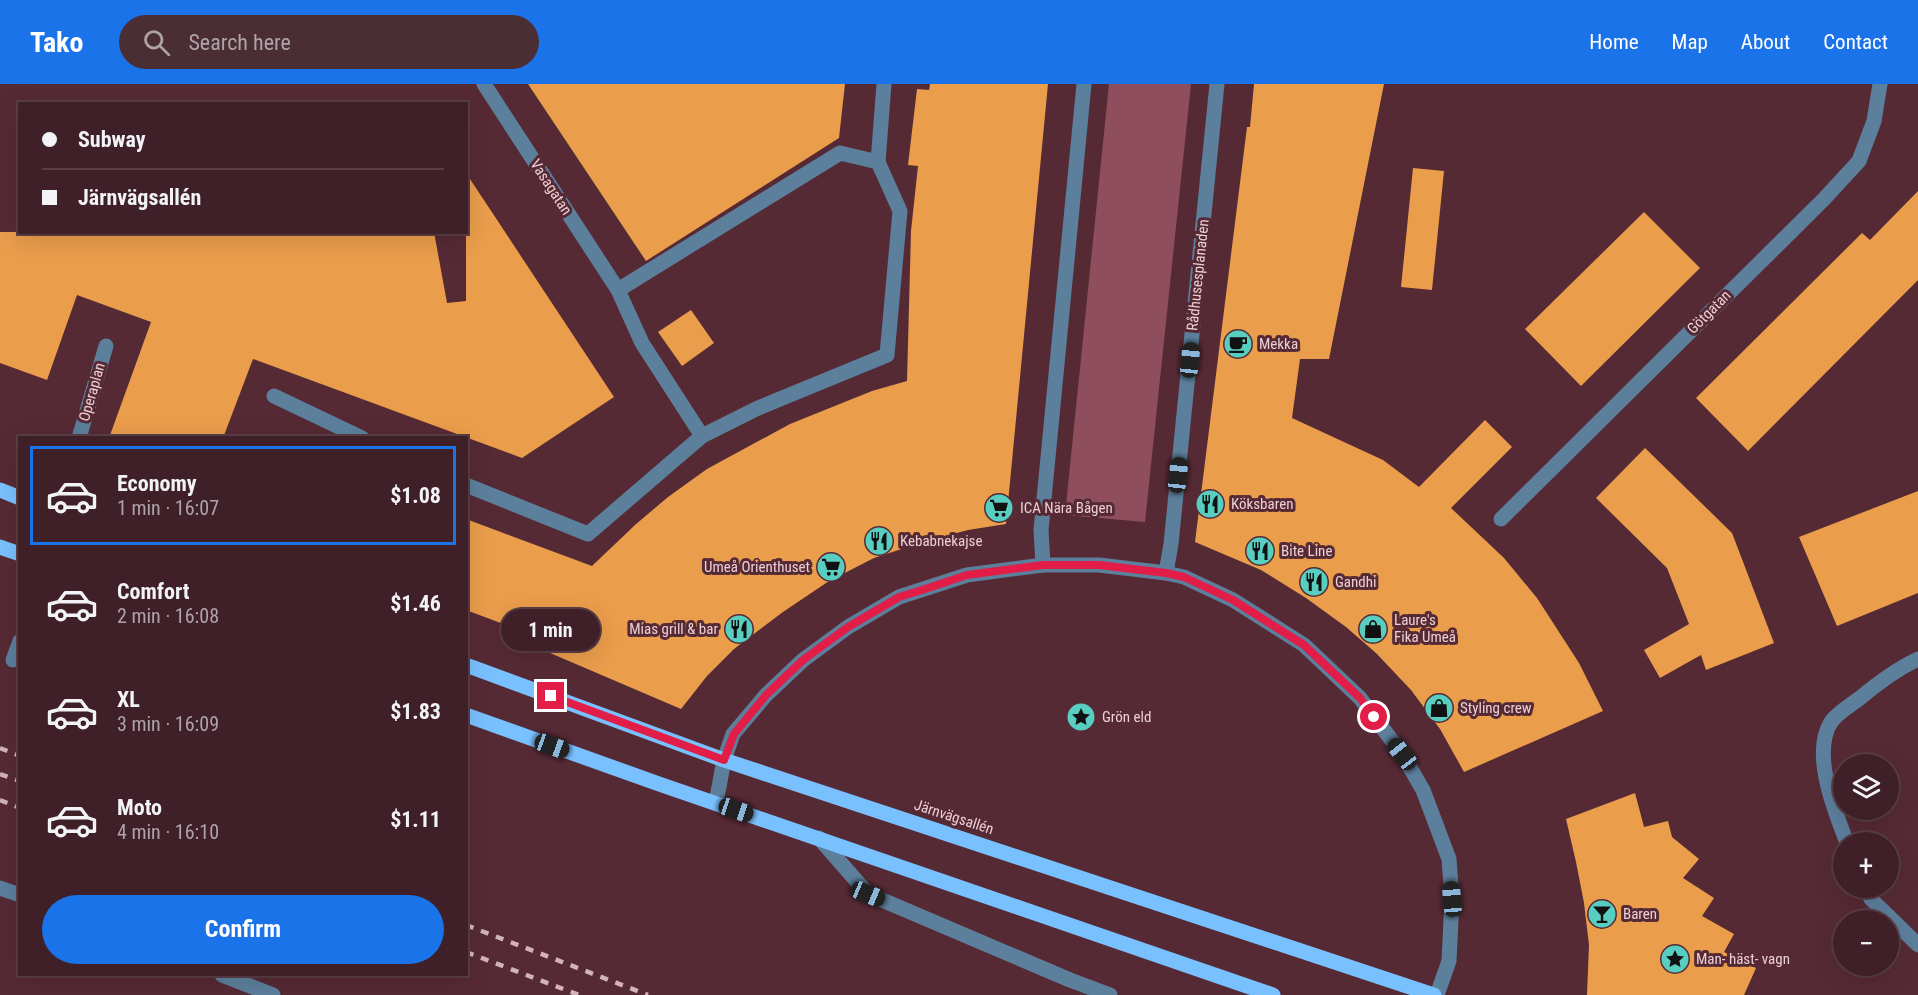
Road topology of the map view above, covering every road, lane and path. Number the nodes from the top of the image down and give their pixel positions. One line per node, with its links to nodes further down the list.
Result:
1 (483, 84): 7 (street, Vasagatan)
2 (884, 84): 6 (street)
3 (1084, 84): 19 (street)
4 (1217, 84): 20 (street, Rådhusesplanaden)
5 (1880, 84): 16 (street, Götgatan)
6 (878, 162): 7 (street); 12 (street)
7 (618, 290): 12 (street, Vasagatan)
8 (106, 346): 10 (street, Operaplan)
9 (274, 396): 11 (street)
10 (80, 436)
11 (358, 436)
12 (702, 436): 13 (street)
13 (468, 486)
14 (0, 490): 15 (main road)
15 (18, 497)
16 (1501, 519)
17 (0, 547): 18 (main road)
18 (18, 553)
19 (1043, 565): 20 (street); 26 (street)
20 (1166, 573): 38 (street)
21 (18, 646): 23 (street)
22 (1918, 659): 28 (street)
23 (13, 660)
24 (468, 666): 26 (main road, Järnvägsallén)
25 (468, 716): 27 (main road)
26 (724, 760): 27 (street); 38 (main road, Järnvägsallén)
27 (716, 803): 29 (main road)
28 (1843, 832)
29 (819, 838): 36 (street); 37 (main road)
30 (0, 888): 31 (street)
31 (18, 894)
32 (1871, 898): 33 (street)
33 (1918, 945)
34 (225, 976): 35 (street)
35 (273, 995)
36 (1110, 995)
37 (1272, 995)
38 (1435, 995)

